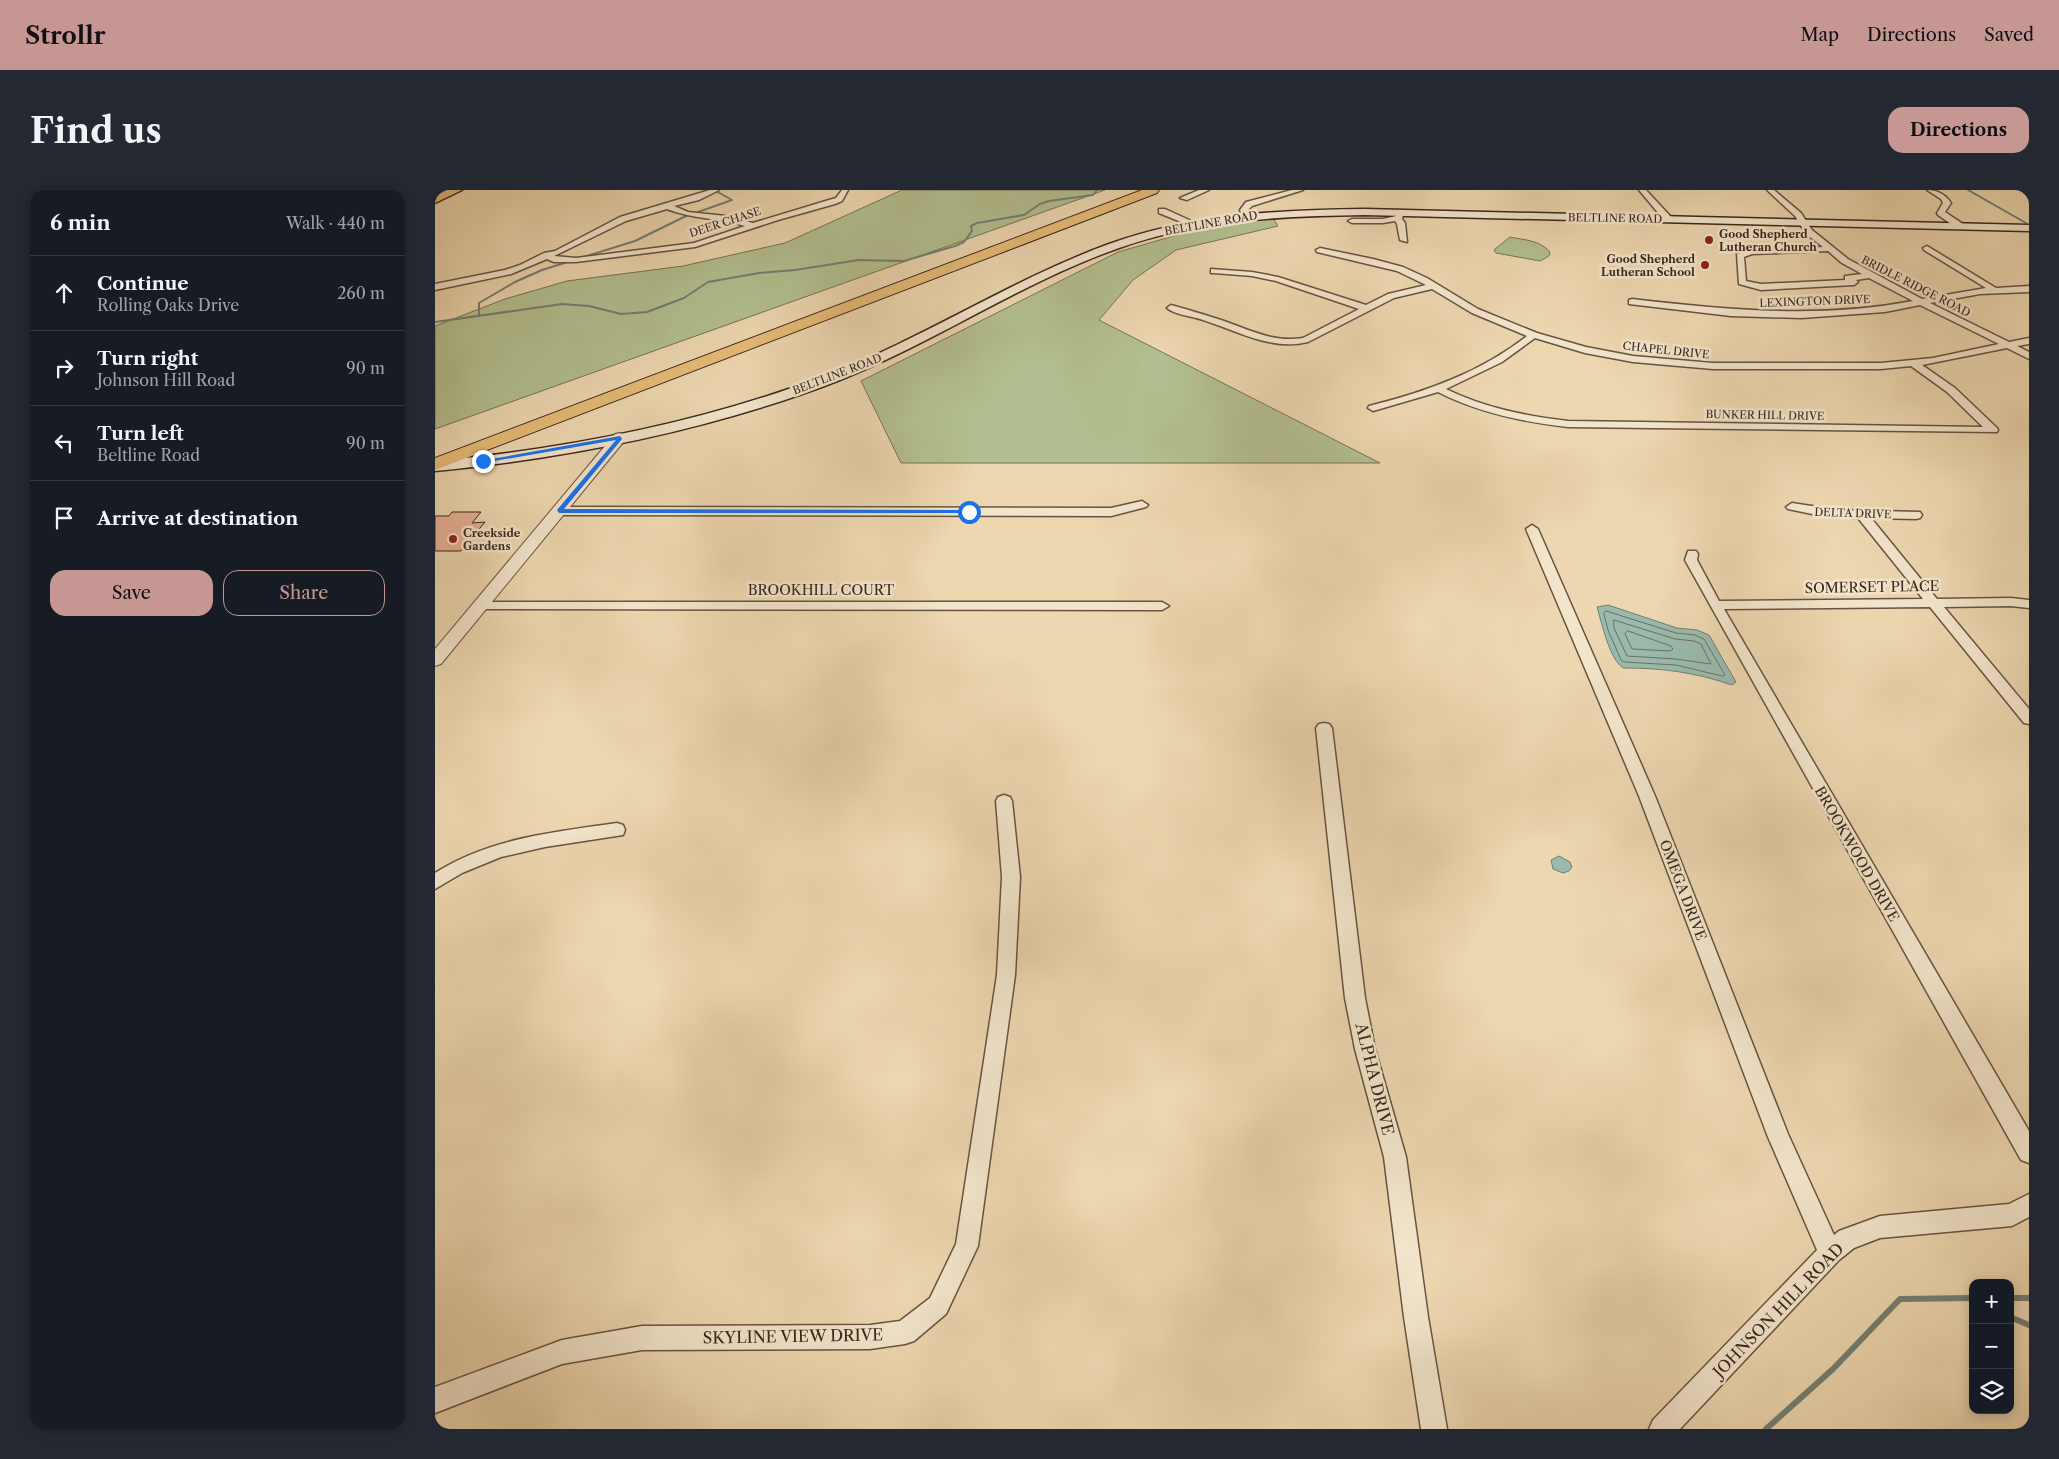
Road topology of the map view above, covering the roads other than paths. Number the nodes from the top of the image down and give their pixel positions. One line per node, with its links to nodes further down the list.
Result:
1 (456, 190): 12 (main road)
2 (716, 190): 13 (street)
3 (845, 190): 21 (street, DEER CHASE)
4 (1129, 190): 47 (highway)
5 (1153, 190): 48 (highway)
6 (1205, 190): 11 (street)
7 (1642, 190): 17 (street)
8 (1769, 190): 19 (street, BRIDLE RIDGE ROAD)
9 (1930, 190): 22 (street)
10 (1295, 191): 15 (street)
11 (1184, 198)
12 (435, 200)
13 (667, 206): 21 (street); 28 (street)
14 (1163, 211): 20 (street)
15 (1246, 216): 16 (main road, BELTLINE ROAD); 20 (main road, BELTLINE ROAD)
16 (1398, 216): 17 (main road, BELTLINE ROAD); 18 (street); 24 (street)
17 (1668, 219): 19 (main road, BELTLINE ROAD)
18 (1352, 221)
19 (1801, 222): 22 (main road, BELTLINE ROAD); 26 (street, BRIDLE RIDGE ROAD)
20 (1194, 224): 46 (main road, BELTLINE ROAD)
21 (751, 225): 28 (street, DEER CHASE)
22 (1960, 226): 23 (main road, BELTLINE ROAD)
23 (2029, 228)
24 (1404, 240)
25 (1927, 248): 33 (street)
26 (1828, 249): 30 (street, BRIDLE RIDGE ROAD); 30 (street)
27 (1320, 250): 31 (street, CHAPEL DRIVE)
28 (547, 255): 32 (street)
29 (1214, 271): 38 (street)
30 (1869, 276): 36 (street, BRIDLE RIDGE ROAD)
31 (1433, 286): 38 (street); 39 (street, CHAPEL DRIVE)
32 (435, 287)
33 (1993, 289): 34 (street, LEXINGTON DRIVE); 36 (street, LEXINGTON DRIVE)
34 (2029, 289)
35 (1631, 302): 36 (street, LEXINGTON DRIVE)
36 (1920, 302): 41 (street, BRIDLE RIDGE ROAD)
37 (1171, 308): 38 (street)
38 (1365, 308)
39 (1534, 336): 43 (street, CHAPEL DRIVE); 44 (street)
40 (2029, 342): 41 (street, CHAPEL DRIVE)
41 (2009, 346): 42 (street, BRIDLE RIDGE ROAD); 43 (street, CHAPEL DRIVE)
42 (2029, 356)
43 (1913, 363): 44 (street, BUNKER HILL DRIVE)
44 (1439, 389): 45 (street)
45 (1373, 408)
46 (620, 437): 48 (main road, BELTLINE ROAD); 51 (street)
47 (441, 448)
48 (435, 465)
49 (1141, 505): 51 (street)
50 (1792, 506): 52 (street, DELTA DRIVE)
51 (559, 511): 59 (street)
52 (1861, 514): 53 (street, DELTA DRIVE); 56 (street)
53 (1916, 515)
54 (1532, 529): 69 (street, OMEGA DRIVE)
55 (1692, 554): 58 (street, BROOKWOOD DRIVE)
56 (1933, 602): 57 (street, SOMERSET PLACE); 58 (street, SOMERSET PLACE); 62 (street)
57 (2029, 604)
58 (1715, 605): 67 (street, BROOKWOOD DRIVE)
59 (480, 606): 60 (street, BROOKHILL COURT); 61 (street)
60 (1162, 606)
61 (435, 660)
62 (2029, 719)
63 (1324, 728): 71 (street, ALPHA DRIVE)
64 (1004, 801): 70 (street, SKYLINE VIEW DRIVE)
65 (617, 830): 66 (street)
66 (435, 882)
67 (2029, 1152)
68 (2029, 1205): 69 (street, JOHNSON HILL ROAD)
69 (1831, 1252): 72 (street, JOHNSON HILL ROAD)
70 (435, 1400)
71 (1434, 1429)
72 (1662, 1429)

